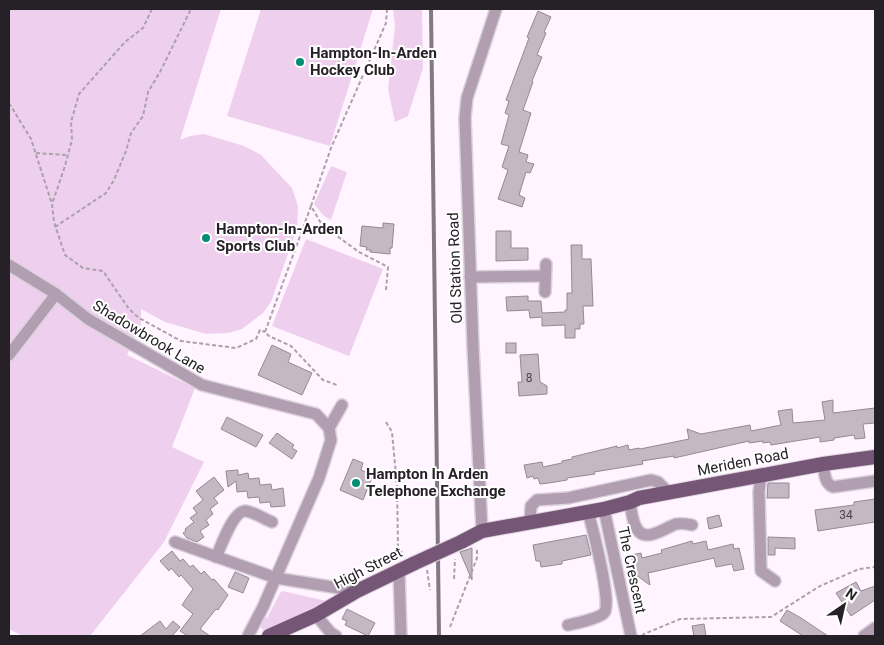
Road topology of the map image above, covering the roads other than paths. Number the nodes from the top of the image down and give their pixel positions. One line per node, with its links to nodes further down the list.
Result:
1 (496, 9): 3 (street, Old Station Road)
2 (9, 265): 5 (street, Shadowbrook Lane)
3 (470, 277): 4 (street); 20 (street, Old Station Road)
4 (545, 292)
5 (56, 294): 6 (street); 8 (street, Shadowbrook Lane)
6 (9, 355)
7 (342, 405): 8 (street)
8 (329, 428): 24 (street)
9 (875, 457): 10 (main road, Meriden Road)
10 (823, 464): 11 (main road, Meriden Road); 12 (street)
11 (761, 475): 13 (main road, Meriden Road); 25 (street)
12 (875, 481)
13 (668, 494): 14 (main road, Meriden Road); 18 (street)
14 (630, 502): 15 (main road, Meriden Road); 19 (street)
15 (604, 509): 16 (main road, Meriden Road); 34 (street, The Crescent)
16 (588, 512): 18 (main road, Meriden Road); 28 (street)
17 (272, 522): 22 (street)
18 (530, 522): 20 (main road, Meriden Road)
19 (692, 525)
20 (480, 537): 23 (main road, High Street, bridge)
21 (175, 542): 22 (street)
22 (216, 557): 24 (street)
23 (412, 567): 26 (main road, High Street); 33 (street)
24 (276, 578): 26 (street); 30 (street)
25 (775, 581)
26 (357, 591): 27 (main road, High Street)
27 (316, 615): 31 (main road, High Street); 32 (street)
28 (568, 625)
29 (875, 628): 35 (street)
30 (248, 636)
31 (269, 636)
32 (336, 636)
33 (401, 636)
34 (631, 636)
35 (864, 636)

